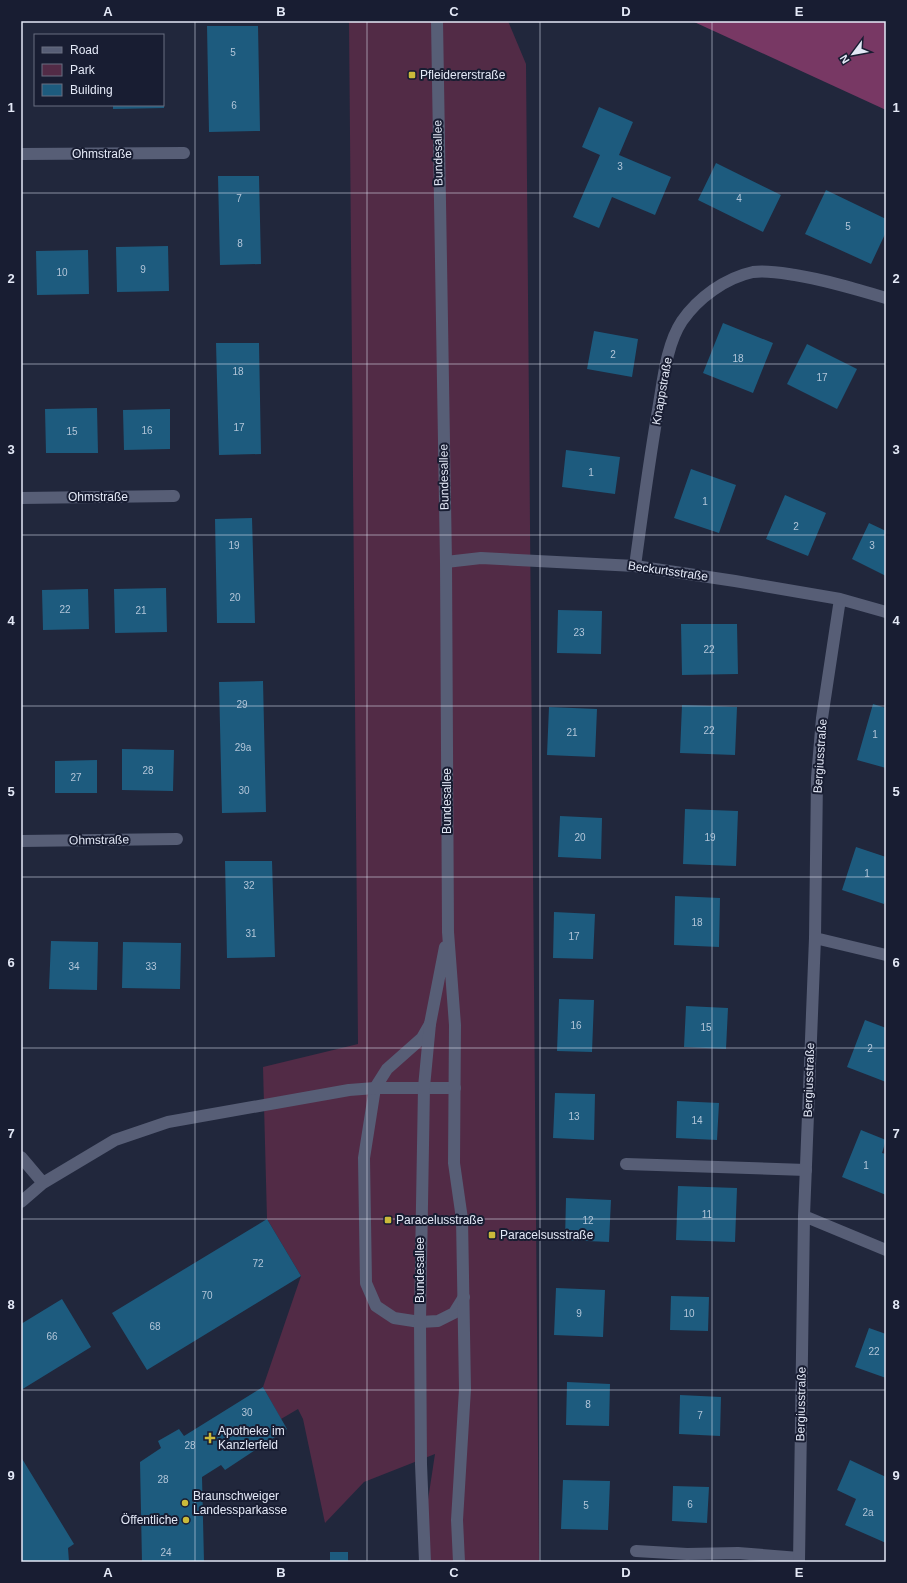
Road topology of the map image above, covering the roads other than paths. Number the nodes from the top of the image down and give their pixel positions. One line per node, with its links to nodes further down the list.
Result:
1 (437, 21): 7 (street, Bundesallee)
2 (184, 153): 3 (street, Ohmstraße)
3 (21, 154)
4 (886, 298): 8 (street, Knappstraße)
5 (174, 496): 6 (street, Ohmstraße)
6 (21, 498)
7 (446, 562): 8 (street, Beckurtsstraße); 13 (street, Bundesallee)
8 (635, 566): 9 (street, Beckurtsstraße)
9 (840, 599): 10 (street, Beckurtsstraße); 14 (street, Bergiusstraße)
10 (886, 612)
11 (177, 839): 12 (street, Ohmstraße)
12 (21, 841)
13 (448, 932): 16 (street, Bundesallee); 19 (street, Bundesallee)
14 (815, 938): 15 (street); 22 (street, Bergiusstraße)
15 (886, 955)
16 (430, 1024): 17 (street, Bundesallee); 18 (street)
17 (424, 1087): 18 (street); 19 (street); 28 (street, Bundesallee)
18 (375, 1088): 23 (street); 28 (street)
19 (454, 1088): 27 (street, Bundesallee)
20 (21, 1157): 23 (street)
21 (626, 1164): 22 (street)
22 (806, 1170): 25 (street, Bergiusstraße)
23 (43, 1183): 24 (street)
24 (21, 1202)
25 (804, 1216): 26 (street); 30 (street, Bergiusstraße)
26 (886, 1250)
27 (464, 1297): 28 (street); 32 (street, Bundesallee)
28 (420, 1322): 31 (street, Bundesallee)
29 (636, 1552): 30 (street)
30 (799, 1560)
31 (425, 1562)
32 (459, 1562)

